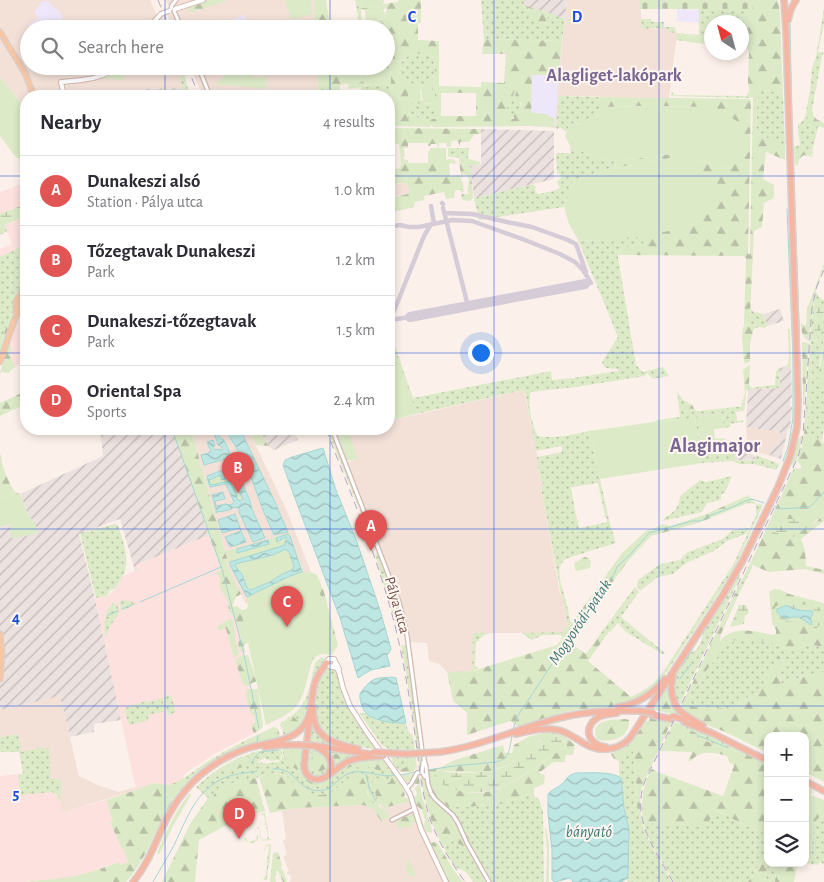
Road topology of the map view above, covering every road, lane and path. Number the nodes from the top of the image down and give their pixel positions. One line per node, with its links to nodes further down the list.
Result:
1 (204, 0): 5 (main road)
2 (783, 0): 8 (highway); 20 (highway)
3 (796, 0): 8 (highway)
4 (175, 1): 5 (street)
5 (172, 10): 6 (main road, bridge); 7 (street)
6 (156, 20)
7 (178, 20)
8 (786, 30): 20 (highway)
9 (0, 32): 10 (main road)
10 (20, 65)
11 (26, 75): 14 (main road)
12 (104, 75): 15 (main road)
13 (202, 75): 16 (street)
14 (32, 90)
15 (63, 90)
16 (208, 90)
17 (20, 302): 18 (main road)
18 (0, 362)
19 (334, 435): 40 (street, Pálya utca)
20 (768, 504): 22 (highway); 24 (highway)
21 (0, 634): 25 (main road)
22 (680, 662): 29 (highway); 30 (highway, bridge)
23 (330, 665): 26 (highway); 39 (main road)
24 (669, 675): 27 (highway); 29 (highway)
25 (0, 679)
26 (313, 699): 32 (highway); 34 (highway); 42 (highway)
27 (594, 711): 29 (highway); 31 (highway)
28 (617, 713): 29 (highway); 29 (highway); 31 (highway)
29 (646, 713): 30 (highway, bridge); 31 (highway)
30 (686, 720): 37 (highway); 38 (highway)
31 (517, 733): 36 (highway)
32 (282, 742): 33 (highway, bridge); 49 (highway); 50 (highway)
33 (311, 745): 34 (highway); 35 (highway); 42 (highway)
34 (358, 749): 35 (highway)
35 (374, 754): 36 (highway, bridge); 39 (highway, bridge); 42 (highway)
36 (440, 754): 39 (highway, bridge)
37 (764, 757)
38 (764, 757)
39 (386, 758): 45 (main road)
40 (424, 759): 41 (street); 44 (street)
41 (422, 772): 44 (street); 45 (street)
42 (323, 778)
43 (809, 781): 46 (highway)
44 (428, 784): 52 (street)
45 (408, 787): 47 (main road)
46 (824, 789)
47 (414, 809): 48 (street); 51 (main road)
48 (392, 820)
49 (133, 882)
50 (138, 882)
51 (446, 882)
52 (489, 882)

